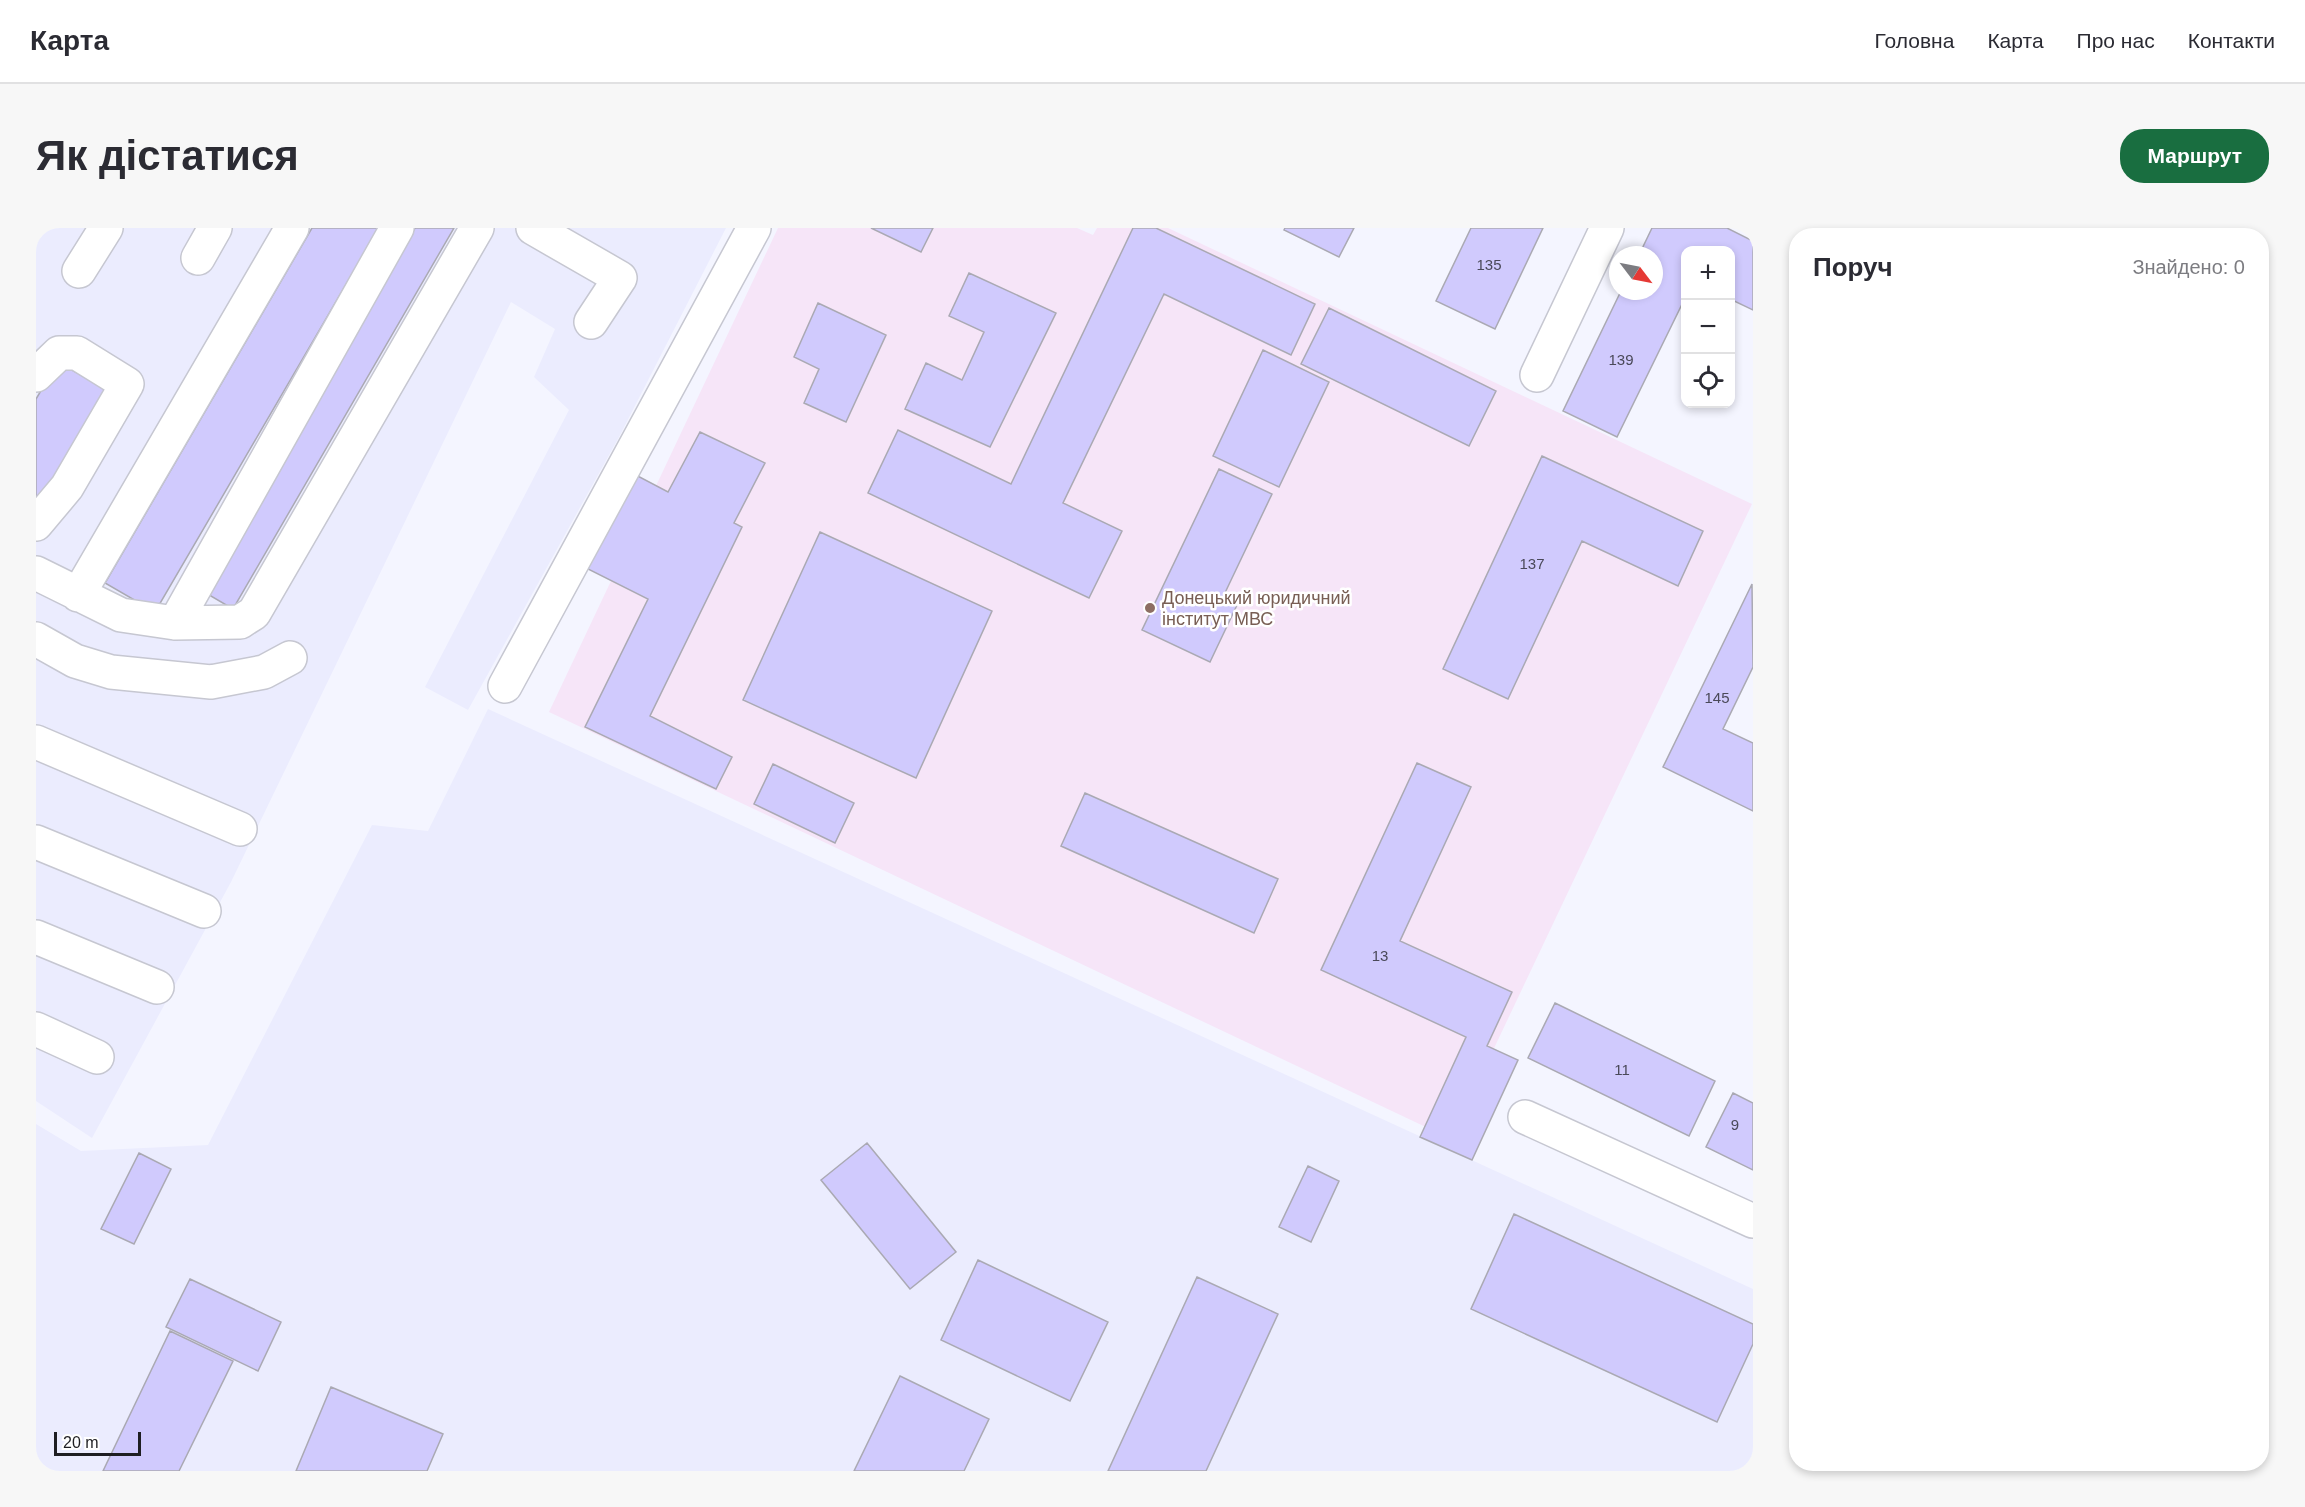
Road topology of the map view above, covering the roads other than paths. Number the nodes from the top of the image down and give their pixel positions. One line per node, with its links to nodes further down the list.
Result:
1 (106, 228): 10 (street)
2 (215, 228): 9 (street)
3 (292, 228): 16 (street)
4 (397, 228): 17 (street)
5 (477, 228): 17 (street)
6 (533, 228): 11 (street)
7 (754, 228): 20 (street)
8 (1608, 228): 13 (street)
9 (198, 258)
10 (79, 271)
11 (591, 322)
12 (36, 375): 14 (street)
13 (1537, 375)
14 (36, 524)
15 (36, 573): 16 (street)
16 (78, 596): 17 (street)
17 (175, 623)
18 (37, 641): 19 (street)
19 (290, 658)
20 (505, 686)
21 (36, 742): 22 (street)
22 (240, 829)
23 (36, 842): 24 (street)
24 (204, 911)
25 (36, 937): 26 (street)
26 (156, 987)
27 (36, 1029): 28 (street)
28 (97, 1057)
29 (1525, 1117): 30 (street)
30 (1753, 1221)

